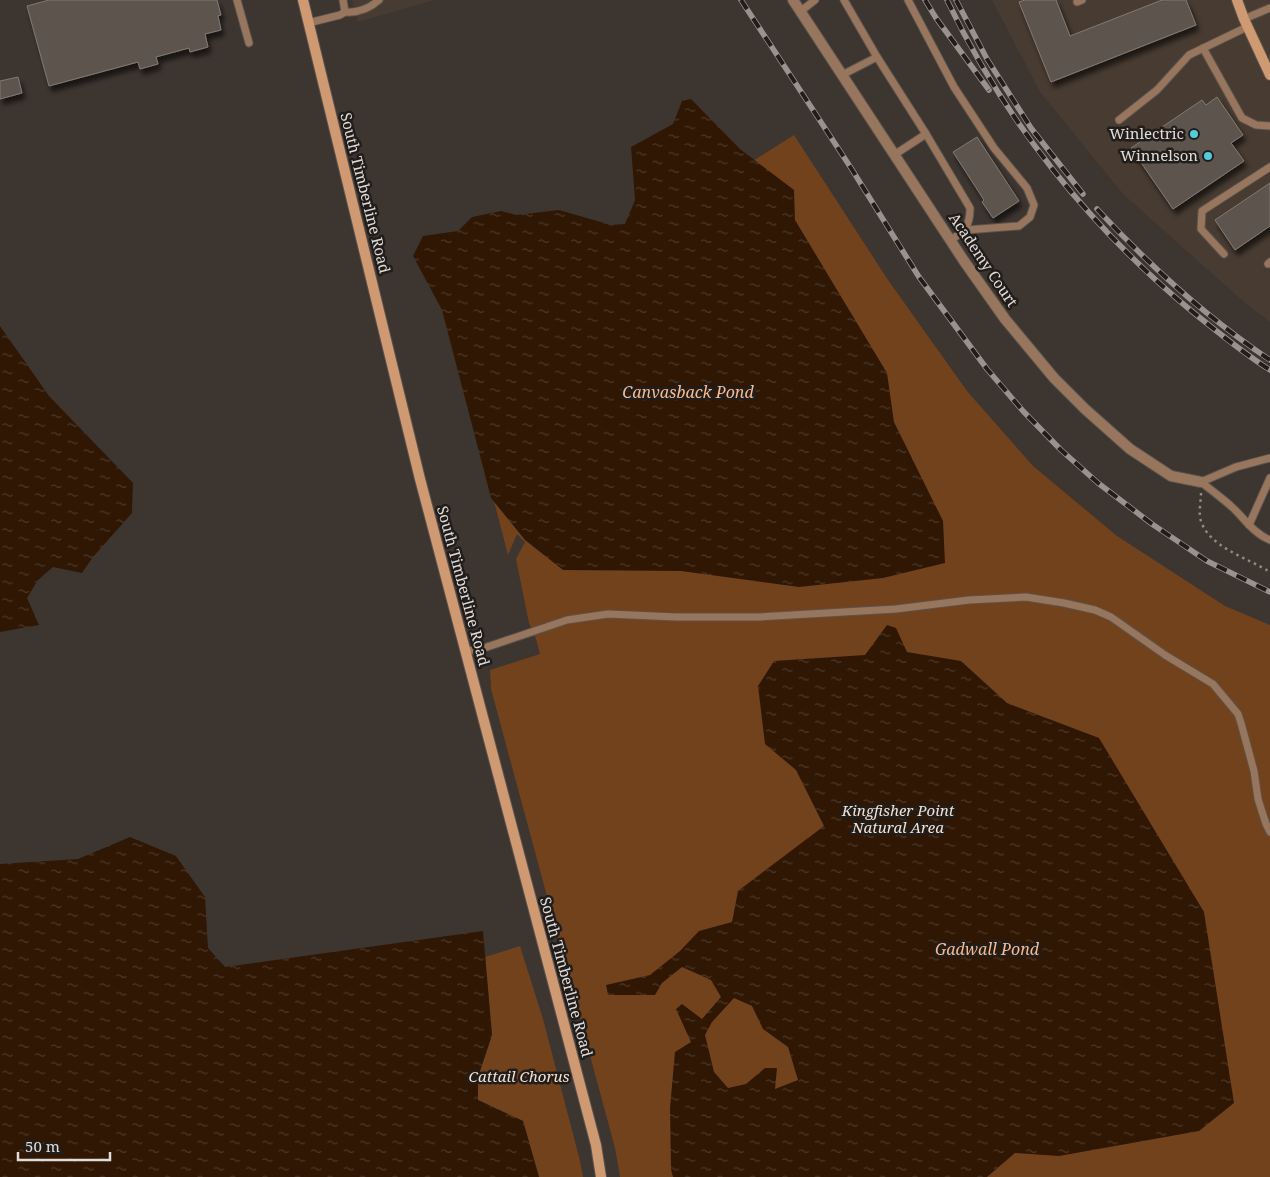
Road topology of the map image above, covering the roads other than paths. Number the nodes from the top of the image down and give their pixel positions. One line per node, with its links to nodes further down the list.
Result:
1 (237, 0): 15 (lane)
2 (302, 0): 13 (main road, South Timberline Road)
3 (343, 0): 12 (lane)
4 (378, 0): 12 (lane)
5 (793, 0): 11 (street, Academy Court)
6 (815, 0): 11 (lane)
7 (844, 0): 17 (lane)
8 (908, 0): 25 (lane)
9 (1237, 0): 14 (main road)
10 (1270, 8): 14 (lane)
11 (801, 11): 19 (street, Academy Court)
12 (345, 12): 13 (lane)
13 (308, 23): 33 (main road, South Timberline Road)
14 (1245, 23): 16 (lane); 18 (main road)
15 (249, 43)
16 (1203, 48): 20 (lane); 21 (lane)
17 (877, 57): 19 (lane); 22 (lane)
18 (1270, 75)
19 (842, 76): 23 (street, Academy Court)
20 (1119, 120)
21 (1270, 126)
22 (926, 134): 23 (lane); 25 (lane)
23 (894, 155): 26 (street, Academy Court)
24 (1270, 167): 27 (lane)
25 (966, 230): 26 (lane)
26 (950, 240): 30 (street, Academy Court)
27 (1224, 254)
28 (1270, 458): 30 (lane)
29 (1270, 478): 31 (lane)
30 (1201, 482): 31 (lane)
31 (1249, 525): 32 (lane)
32 (1270, 540)
33 (465, 651): 34 (lane); 35 (main road, South Timberline Road)
34 (1270, 832)
35 (601, 1177)

